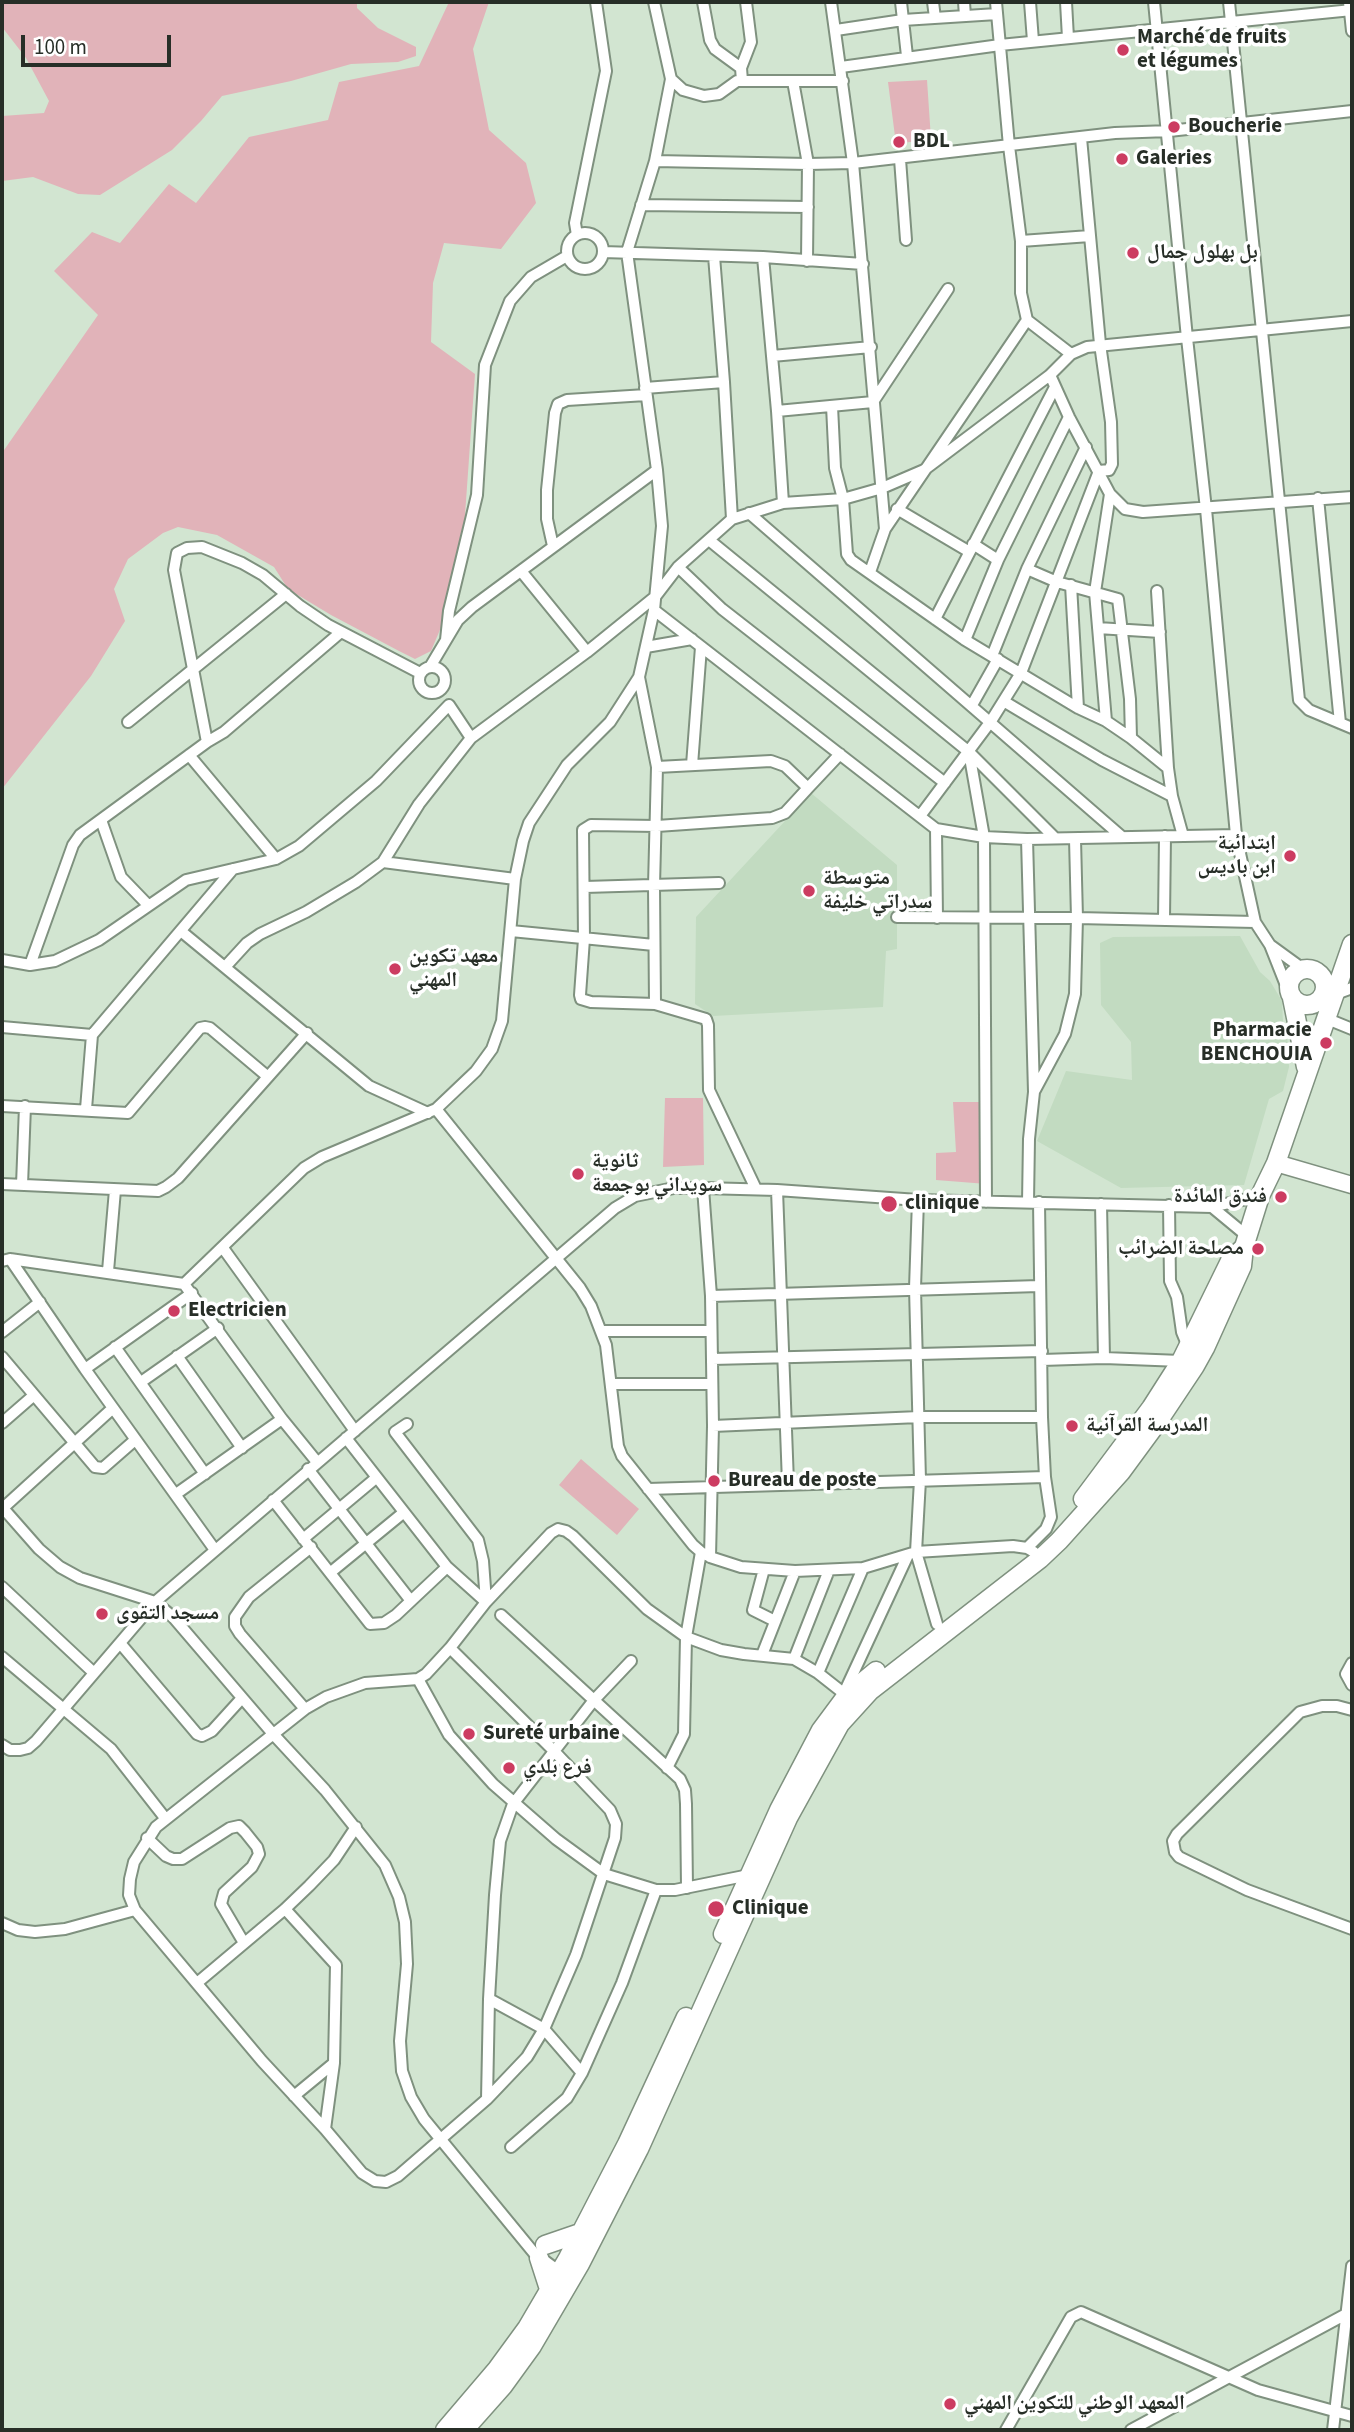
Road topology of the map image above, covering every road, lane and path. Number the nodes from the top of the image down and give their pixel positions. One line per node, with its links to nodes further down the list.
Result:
1 (596, 2): 44 (street)
2 (654, 2): 29 (street)
3 (703, 2): 28 (street)
4 (746, 2): 28 (street)
5 (831, 2): 21 (street)
6 (901, 2): 18 (street)
7 (933, 2): 17 (street)
8 (964, 2): 16 (street)
9 (996, 2): 15 (street)
10 (1030, 2): 24 (street)
11 (1066, 2): 23 (street)
12 (1154, 2): 20 (street)
13 (1229, 2): 19 (street)
14 (1351, 8): 19 (street); 22 (street)
15 (997, 14): 16 (street); 25 (street)
16 (965, 16): 17 (street)
17 (935, 18): 18 (street)
18 (903, 20): 21 (street); 26 (street)
19 (1231, 23): 20 (street); 34 (street)
20 (1157, 29): 23 (street); 35 (street)
21 (835, 30): 27 (street)
22 (1352, 31)
23 (1068, 38): 24 (street)
24 (1033, 41): 25 (street)
25 (1000, 45): 26 (street); 37 (street)
26 (907, 57): 27 (street)
27 (841, 67): 31 (street)
28 (741, 68): 32 (street)
29 (671, 79): 32 (street); 39 (street)
30 (793, 81): 31 (street); 32 (street); 41 (street)
31 (843, 81): 40 (street)
32 (742, 82)
33 (1352, 111): 34 (street)
34 (1242, 121): 35 (street); 58 (street)
35 (1168, 131): 36 (street); 59 (street)
36 (1081, 138): 37 (street); 45 (street)
37 (1009, 146): 38 (street); 47 (street)
38 (900, 159): 40 (street); 46 (street)
39 (655, 160): 41 (street); 42 (street)
40 (853, 163): 41 (street); 54 (street)
41 (808, 164): 43 (street)
42 (641, 205): 43 (street); 49 (street)
43 (807, 207): 53 (street)
44 (577, 235): 48 (street); 50 (street)
45 (1090, 236): 47 (street); 60 (street)
46 (906, 240)
47 (1021, 241): 56 (street)
48 (603, 252): 49 (street); 50 (street)
49 (627, 252): 51 (street); 67 (street)
50 (567, 256): 109 (street)
51 (714, 256): 52 (street); 65 (street)
52 (763, 257): 53 (street); 63 (street)
53 (807, 261): 54 (street)
54 (863, 264): 61 (street)
55 (948, 289): 68 (street)
56 (1027, 320): 62 (street); 74 (street)
57 (1352, 321): 58 (street)
58 (1262, 331): 59 (street); 81 (street)
59 (1187, 338): 60 (street); 84 (street)
60 (1100, 344): 62 (street); 75 (street)
61 (871, 347): 63 (street); 68 (street)
62 (1071, 354): 64 (street)
63 (772, 356): 70 (street)
64 (1050, 375): 66 (street); 74 (street)
65 (724, 382): 67 (street); 86 (street)
66 (1055, 387): 71 (street); 90 (street)
67 (646, 391): 73 (street); 89 (street)
68 (873, 402): 69 (street); 76 (street)
69 (832, 406): 70 (street); 80 (street)
70 (777, 411): 82 (street)
71 (1069, 417): 72 (street); 91 (street)
72 (1086, 447): 75 (street); 93 (street)
73 (657, 470): 89 (street); 101 (street)
74 (924, 470): 76 (street); 83 (street)
75 (1099, 471): 77 (street); 96 (street)
76 (882, 488): 80 (street); 87 (street)
77 (1110, 494): 84 (street); 98 (street)
78 (1352, 497): 79 (street)
79 (1318, 498): 81 (street); 127 (street)
80 (843, 499): 82 (street); 95 (street)
81 (1280, 501): 84 (street); 127 (street)
82 (783, 503): 85 (street)
83 (897, 509): 87 (street); 90 (street)
84 (1206, 509): 145 (street)
85 (749, 513): 86 (street); 122 (street)
86 (732, 519): 88 (street)
87 (884, 529): 95 (street)
88 (709, 540): 92 (street); 132 (street)
89 (553, 547): 94 (street)
90 (970, 548): 91 (street); 103 (street)
91 (998, 560): 110 (street)
92 (678, 567): 101 (street); 138 (street)
93 (1027, 569): 96 (street); 114 (street)
94 (521, 571): 109 (street); 113 (street)
95 (870, 572): 103 (street)
96 (1057, 582): 97 (street); 117 (street)
97 (1071, 585): 98 (street); 123 (street)
98 (1095, 592): 104 (street); 105 (street)
99 (1157, 592): 107 (street)
100 (286, 594): 106 (street); 115 (street); 115 (street)
101 (655, 597): 102 (street); 113 (street)
102 (654, 610): 108 (street); 111 (street)
103 (934, 618): 110 (street)
104 (1098, 628): 105 (street); 125 (street)
105 (1123, 630): 107 (street); 130 (street)
106 (341, 632): 116 (street); 131 (street)
107 (1160, 632): 137 (street)
108 (692, 639): 111 (street); 112 (street)
109 (446, 640): 116 (street)
110 (965, 640): 114 (street)
111 (646, 647): 118 (street)
112 (701, 647): 133 (street); 135 (street)
113 (587, 652): 129 (street)
114 (995, 657): 117 (street); 122 (street)
115 (193, 670): 126 (street); 131 (street)
116 (425, 670): 119 (street); 119 (street)
117 (1021, 673): 120 (street); 123 (street)
118 (639, 677): 136 (street); 156 (street)
119 (440, 691): 121 (street)
120 (1004, 702): 124 (street); 140 (street)
121 (449, 705): 129 (street); 153 (street)
122 (972, 705): 124 (street)
123 (1078, 708): 125 (street)
124 (991, 721): 132 (street); 146 (street)
125 (1106, 721): 130 (street)
126 (128, 722)
127 (1340, 723): 128 (street)
128 (1352, 728)
129 (471, 738): 154 (street)
130 (1131, 738): 137 (street)
131 (207, 742): 134 (street)
132 (969, 752): 138 (street); 149 (street); 150 (street)
133 (840, 754): 139 (street); 141 (street)
134 (189, 755): 142 (street); 153 (street)
135 (692, 765): 136 (street); 139 (street)
136 (657, 767): 143 (street)
137 (1168, 768): 140 (street)
138 (945, 783): 141 (street)
139 (808, 788): 143 (street)
140 (1172, 796): 148 (street)
141 (920, 816): 144 (street)
142 (100, 820): 160 (street); 176 (street)
143 (657, 826): 158 (street); 159 (street)
144 (936, 829): 149 (street); 163 (street)
145 (1236, 835): 148 (street); 167 (street)
146 (1121, 836): 147 (street); 152 (street)
147 (1165, 836): 148 (street); 166 (street)
148 (1183, 836)
149 (984, 837): 151 (street); 164 (street)
150 (1055, 838): 151 (street); 152 (street)
151 (1027, 839): 162 (street)
152 (1075, 839): 165 (street)
153 (276, 859): 155 (street)
154 (383, 862): 156 (street); 177 (street)
155 (233, 869): 160 (street); 169 (street)
156 (515, 879): 168 (street)
157 (719, 883): 158 (street)
158 (654, 886): 159 (street); 172 (street)
159 (585, 887): 170 (street)
160 (148, 905): 176 (street)
161 (897, 917): 163 (street)
162 (1031, 917): 164 (street); 165 (street); 189 (street)
163 (937, 918): 164 (street)
164 (985, 918): 204 (street)
165 (1077, 918): 166 (street); 189 (street)
166 (1164, 919): 167 (street)
167 (1255, 922): 173 (street)
168 (511, 931): 170 (street); 193 (street)
169 (181, 932): 177 (street); 186 (street)
170 (584, 939): 172 (street); 182 (street)
171 (1352, 944): 175 (main road)
172 (654, 945): 182 (street)
173 (1270, 945): 178 (street); 180 (street)
174 (2, 960): 176 (street)
175 (1348, 964): 178 (main road); 181 (main road)
176 (30, 965)
177 (225, 967): 185 (street)
178 (1307, 969): 180 (main road); 181 (main road)
179 (1352, 988): 181 (street)
180 (1290, 995): 181 (main road); 187 (main road)
181 (1326, 999): 184 (street); 187 (main road)
182 (655, 1004): 199 (street)
183 (2, 1027): 186 (street)
184 (1352, 1029)
185 (307, 1033): 188 (street); 193 (street)
186 (92, 1035): 192 (street)
187 (1307, 1069): 194 (main road)
188 (267, 1076): 192 (street); 200 (street)
189 (1034, 1092): 205 (street)
190 (2, 1105): 191 (street)
191 (25, 1106): 192 (street); 196 (street)
192 (86, 1109)
193 (432, 1111): 210 (street); 211 (street)
194 (1276, 1163): 197 (main road); 202 (main road)
195 (2, 1184): 196 (street)
196 (22, 1185): 200 (street)
197 (1352, 1185)
198 (703, 1188): 199 (street); 211 (street); 218 (street)
199 (756, 1189): 201 (street)
200 (115, 1190): 213 (street)
201 (777, 1190): 203 (street); 217 (street)
202 (1260, 1196): 208 (street); 209 (main road)
203 (918, 1200): 204 (street); 216 (street)
204 (986, 1202): 205 (street)
205 (1033, 1202): 206 (street); 214 (street)
206 (1101, 1204): 207 (street); 230 (street)
207 (1169, 1205): 208 (street); 226 (street)
208 (1213, 1207): 209 (street)
209 (1246, 1242): 226 (main road); 249 (main road)
210 (223, 1248): 215 (street); 246 (street)
211 (557, 1259): 223 (street); 246 (street)
212 (6, 1260): 213 (street); 219 (street)
213 (108, 1271): 215 (street)
214 (1039, 1286): 216 (street); 228 (street)
215 (188, 1289): 220 (street); 224 (street)
216 (915, 1289): 217 (street); 225 (street)
217 (781, 1293): 218 (street); 229 (street)
218 (711, 1296): 221 (street)
219 (40, 1303): 222 (street); 233 (street)
220 (218, 1328): 227 (street); 241 (street)
221 (711, 1331): 223 (street); 231 (street)
222 (2, 1332)
223 (602, 1332): 235 (street)
224 (115, 1347): 233 (street); 234 (street)
225 (918, 1353): 228 (street); 229 (street); 239 (street)
226 (1185, 1355): 230 (street); 249 (main road)
227 (177, 1356): 234 (street); 250 (street)
228 (1042, 1356): 230 (street); 240 (street)
229 (782, 1357): 231 (street); 244 (street)
230 (1104, 1358)
231 (712, 1359): 236 (street)
232 (4, 1365): 237 (street)
233 (85, 1369): 238 (street)
234 (141, 1382): 252 (street)
235 (611, 1384): 236 (street); 258 (street)
236 (712, 1384): 245 (street)
237 (33, 1396): 242 (street); 248 (street)
238 (113, 1408): 247 (street); 248 (street)
239 (919, 1417): 240 (street); 244 (street); 255 (street)
240 (1042, 1417): 253 (street)
241 (282, 1419): 250 (street); 251 (street)
242 (2, 1423)
243 (407, 1424): 278 (street)
244 (785, 1424): 245 (street); 256 (street)
245 (713, 1426): 257 (street)
246 (351, 1434): 251 (street); 254 (street)
247 (135, 1440): 248 (street); 259 (street)
248 (74, 1442): 261 (street)
249 (1134, 1443): 267 (main road); 295 (main road)
250 (242, 1448): 252 (street)
251 (313, 1465): 260 (street); 262 (street)
252 (205, 1474): 259 (street)
253 (1045, 1477): 255 (street); 267 (street)
254 (376, 1478): 262 (street); 263 (street)
255 (920, 1480): 256 (street); 268 (street)
256 (788, 1483): 257 (street)
257 (712, 1487): 258 (street); 269 (street)
258 (648, 1489): 269 (street)
259 (176, 1494): 266 (street)
260 (273, 1500): 265 (street); 266 (street)
261 (2, 1508): 279 (street)
262 (340, 1508): 264 (street); 265 (street)
263 (403, 1513): 264 (street); 270 (street)
264 (366, 1542): 274 (street); 277 (street)
265 (307, 1543): 274 (street); 299 (street)
266 (215, 1550): 279 (street)
267 (1030, 1550): 268 (street); 282 (main road)
268 (912, 1553): 271 (street); 282 (street); 295 (street)
269 (706, 1555): 272 (street); 283 (street)
270 (447, 1567): 277 (street); 278 (street)
271 (863, 1568): 273 (street); 291 (street)
272 (764, 1569): 275 (street); 281 (street)
273 (829, 1570): 275 (street); 288 (street)
274 (331, 1572): 277 (street)
275 (794, 1572): 281 (street)
276 (2, 1587): 292 (street)
277 (411, 1601)
278 (486, 1601): 283 (street); 285 (street)
279 (155, 1602): 284 (street); 296 (street)
280 (501, 1615): 297 (street)
281 (775, 1620): 286 (street)
282 (937, 1624): 295 (main road)
283 (686, 1637): 286 (street); 304 (street)
284 (120, 1643): 292 (street); 296 (street)
285 (450, 1648): 293 (street); 303 (street)
286 (762, 1655): 288 (street)
287 (2, 1657): 298 (street)
288 (794, 1659): 291 (street)
289 (631, 1661): 297 (street)
290 (1352, 1663): 294 (street)
291 (818, 1672): 295 (street)
292 (94, 1673): 298 (street)
293 (418, 1679): 299 (street); 305 (street)
294 (1352, 1685)
295 (849, 1697): 310 (main road); 331 (main road)
296 (242, 1698): 301 (street)
297 (594, 1700): 303 (street); 304 (street)
298 (64, 1708): 302 (street); 306 (street)
299 (306, 1709): 301 (street)
300 (1352, 1710): 316 (street)
301 (274, 1735): 306 (street); 307 (street)
302 (2, 1745)
303 (553, 1750): 305 (street); 309 (street)
304 (667, 1768): 311 (street)
305 (513, 1804): 309 (street); 319 (street)
306 (165, 1818): 308 (street)
307 (356, 1827): 313 (street); 326 (street)
308 (147, 1839): 314 (street); 317 (street)
309 (604, 1874): 312 (street); 320 (street)
310 (749, 1875): 311 (street); 328 (main road)
311 (687, 1888): 312 (street)
312 (656, 1889): 322 (street)
313 (285, 1909): 317 (street); 321 (street)
314 (135, 1910): 315 (street); 318 (street)
315 (2, 1923)
316 (1352, 1929)
317 (244, 1943): 318 (street)
318 (197, 1983): 323 (street)
319 (489, 1999): 320 (street); 324 (street)
320 (544, 2029): 322 (street); 324 (street)
321 (334, 2063): 323 (street); 325 (street)
322 (582, 2073): 327 (street)
323 (294, 2096): 325 (street)
324 (487, 2099): 326 (street)
325 (325, 2129): 326 (street)
326 (442, 2141): 329 (street)
327 (511, 2147)
328 (580, 2233): 329 (main road); 331 (main road)
329 (537, 2249): 331 (street); 331 (street); 332 (main road)
330 (1352, 2266): 333 (street)
331 (569, 2268): 332 (main road); 338 (main road)
332 (549, 2289): 337 (main road)
333 (1350, 2312): 334 (street); 335 (street)
334 (1232, 2378): 335 (street); 339 (street); 340 (street)
335 (1335, 2413): 336 (street); 341 (street)
336 (1352, 2416)
337 (445, 2430)
338 (464, 2430)
339 (1006, 2430)
340 (1131, 2430)
341 (1333, 2430)

